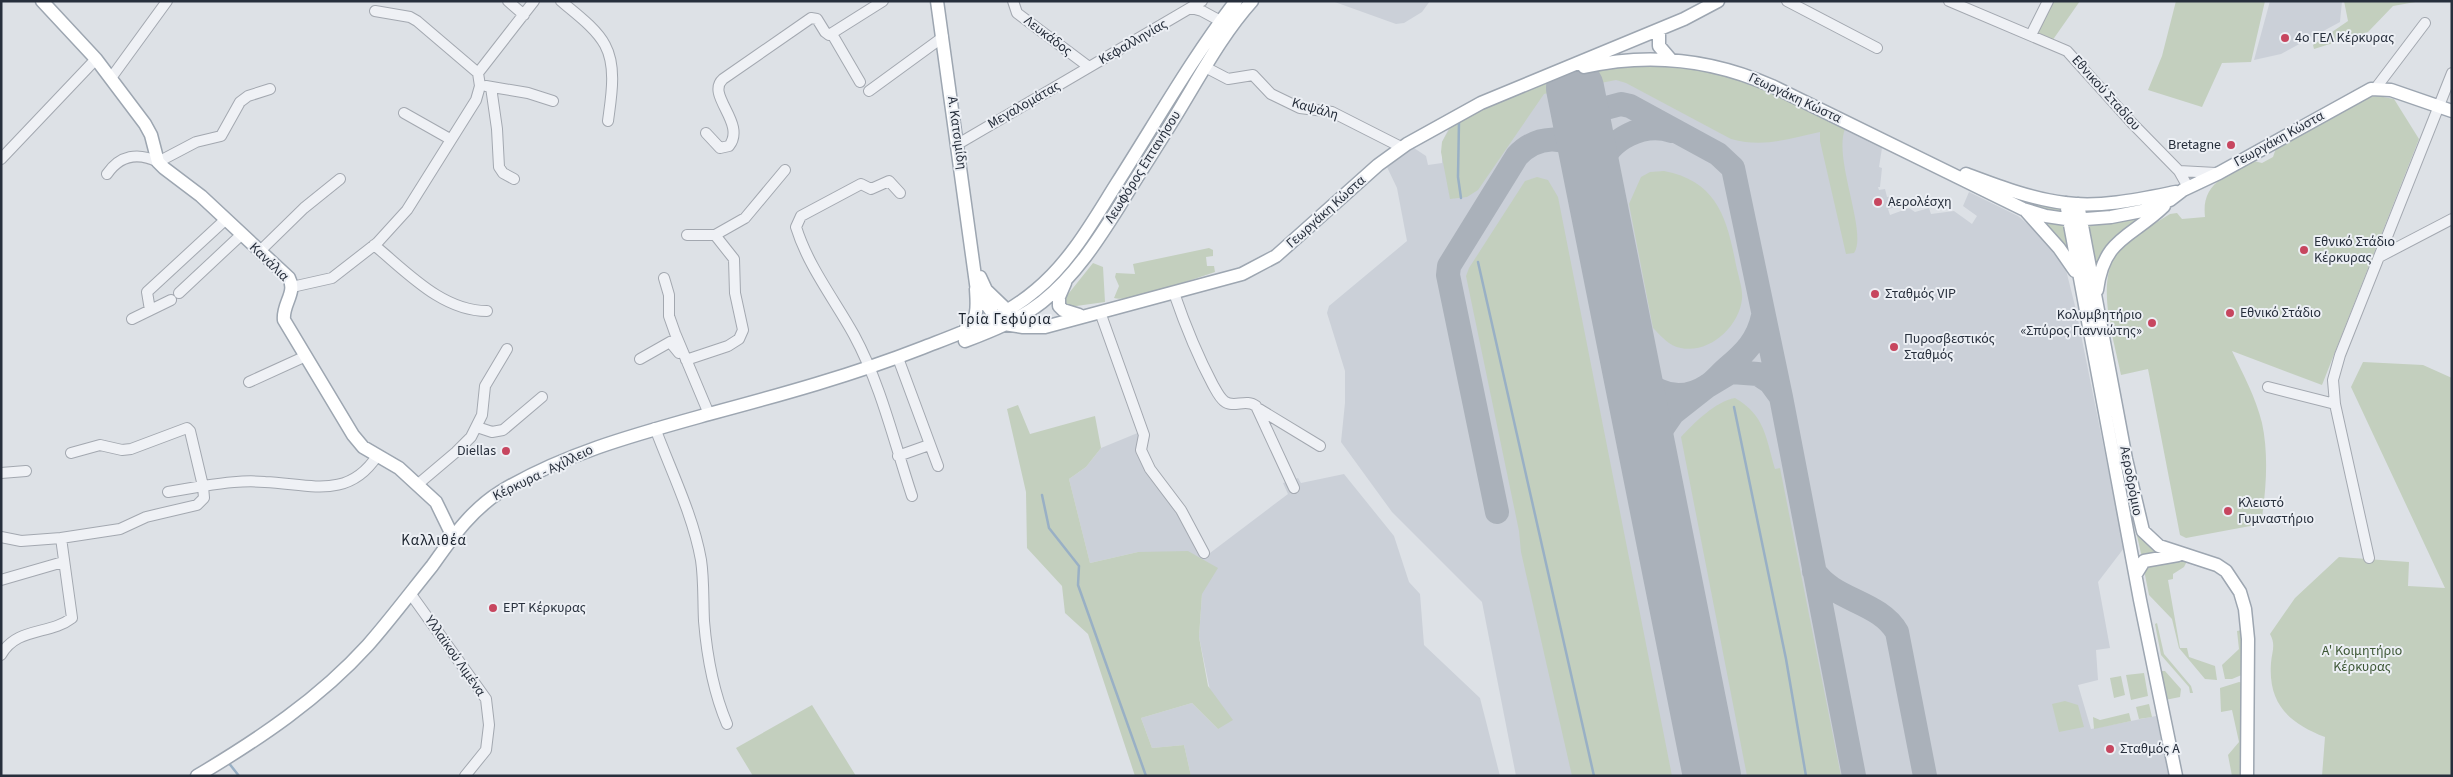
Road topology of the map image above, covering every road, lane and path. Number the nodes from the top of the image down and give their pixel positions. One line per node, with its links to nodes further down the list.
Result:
1 (42, 1): 28 (main road)
2 (167, 1): 35 (street)
3 (508, 1): 19 (street)
4 (534, 1): 19 (street)
5 (561, 1): 45 (street)
6 (883, 1): 23 (street)
7 (937, 1): 25 (main road, Α. Κατσιμίδη)
8 (1013, 1): 30 (street, Λευκάδος)
9 (1202, 1): 17 (street, Κεφαλληνίας)
10 (1236, 1): 21 (main road, Λεωφόρος Επτανήσου)
11 (1252, 1): 21 (main road, Λεωφόρος Επτανήσου)
12 (1718, 1): 22 (main road, Γεωργάκη Κώστα)
13 (1786, 1): 27 (street)
14 (1949, 1): 16 (street, Εθνικού Σταδίου)
15 (2048, 1): 24 (street)
16 (1960, 4): 24 (street, Εθνικού Σταδίου)
17 (1191, 8): 21 (street); 30 (street, Κεφαλληνίας)
18 (375, 11): 33 (street)
19 (524, 15): 33 (street)
20 (2425, 23): 39 (street)
21 (1226, 24): 31 (main road, Λεωφόρος Επτανήσου); 83 (main road, Λεωφόρος Επτανήσου)
22 (1655, 31): 26 (main road, Γεωργάκη Κώστα); 29 (main road)
23 (832, 34): 36 (street); 46 (street)
24 (2031, 35): 54 (street, Εθνικού Σταδίου)
25 (943, 37): 40 (street); 48 (main road, Α. Κατσιμίδη)
26 (1618, 46): 29 (main road, Γεωργάκη Κώστα); 34 (main road, Γεωργάκη Κώστα)
27 (1877, 48)
28 (96, 59): 35 (main road); 50 (street)
29 (1662, 59): 34 (main road, Γεωργάκη Κώστα); 52 (main road, Γεωργάκη Κώστα)
30 (1089, 67): 48 (street, Μεγαλομάτας)
31 (1206, 67): 49 (street, Καψάλη); 74 (main road, Λεωφόρος Επτανήσου)
32 (2452, 73): 42 (street)
33 (478, 74): 37 (street)
34 (1545, 76): 49 (main road, Γεωργάκη Κώστα)
35 (111, 78): 51 (main road)
36 (860, 82)
37 (485, 86): 41 (street); 47 (street); 58 (street)
38 (270, 89): 51 (street)
39 (2375, 89): 42 (main road); 55 (main road, Γεωργάκη Κώστα)
40 (869, 91)
41 (553, 101)
42 (2438, 106): 43 (main road); 72 (street)
43 (2452, 111)
44 (404, 113): 47 (street)
45 (608, 121)
46 (706, 133)
47 (450, 139): 70 (street)
48 (958, 144): 73 (main road, Α. Κατσιμίδη)
49 (1401, 147): 79 (main road, Γεωργάκη Κώστα)
50 (1, 159)
51 (158, 162): 56 (street); 65 (main road, Κανάλια)
52 (1929, 163): 62 (main road, Γεωργάκη Κώστα); 63 (main road, Γεωργάκη Κώστα)
53 (785, 170): 69 (street)
54 (2179, 171): 55 (street); 59 (street, Εθνικού Σταδίου)
55 (2219, 173): 59 (main road, Γεωργάκη Κώστα)
56 (107, 174)
57 (340, 179): 71 (street)
58 (514, 179)
59 (2186, 189): 61 (main road, Γεωργάκη Κώστα); 62 (main road, Γεωργάκη Κώστα)
60 (900, 193): 93 (street)
61 (2170, 200): 64 (main road, Γεωργάκη Κώστα); 80 (main road)
62 (2072, 203): 64 (main road)
63 (2023, 209): 64 (main road, Γεωργάκη Κώστα); 76 (main road)
64 (2075, 219): 76 (main road, Αεροδρόμιο); 80 (main road, Αεροδρόμιο)
65 (226, 220): 67 (main road, Κανάλια); 81 (street)
66 (2452, 220): 72 (street)
67 (240, 235): 71 (main road, Κανάλια); 81 (street)
68 (687, 235): 69 (street)
69 (715, 236): 92 (street)
70 (374, 245): 78 (street); 82 (street)
71 (260, 251): 78 (main road, Κανάλια)
72 (2381, 256): 97 (street)
73 (975, 266): 77 (main road, Α. Κατσιμίδη); 83 (main road, Α. Κατσιμίδη)
74 (1069, 276): 83 (main road, Λεωφόρος Επτανήσου); 85 (main road)
75 (664, 278): 92 (street)
76 (2080, 282): 101 (main road, Αεροδρόμιο)
77 (976, 284): 83 (main road, Α. Κατσιμίδη); 87 (main road)
78 (292, 287): 89 (main road, Κανάλια)
79 (1174, 293): 84 (main road, Γεωργάκη Κώστα); 98 (street)
80 (2096, 300): 101 (main road, Αεροδρόμιο)
81 (150, 310): 86 (street)
82 (487, 311)
83 (1007, 313): 84 (main road, Γεωργάκη Κώστα); 85 (main road, Γεωργάκη Κώστα); 87 (main road, Κέρκυρα - Αχίλλειο); 90 (main road, Κέρκυρα - Αχίλλειο)
84 (1096, 313): 85 (main road, Γεωργάκη Κώστα); 119 (street)
85 (1080, 314)
86 (132, 319)
87 (962, 334): 90 (main road, Κέρκυρα - Αχίλλειο)
88 (507, 349): 100 (street)
89 (306, 356): 94 (street); 106 (main road, Κανάλια)
90 (899, 358): 93 (main road, Κέρκυρα - Αχίλλειο); 103 (street)
91 (640, 360): 92 (street)
92 (687, 364): 99 (street)
93 (869, 367): 99 (main road, Κέρκυρα - Αχίλλειο); 107 (street)
94 (249, 382)
95 (2268, 387): 97 (street)
96 (542, 397): 100 (street)
97 (2336, 404): 121 (street)
98 (1258, 408): 104 (street); 113 (street)
99 (710, 414): 102 (main road, Κέρκυρα - Αχίλλειο)
100 (477, 427): 111 (street)
101 (2114, 427): 120 (main road, Αεροδρόμιο); 123 (main road, Αεροδρόμιο)
102 (655, 428): 117 (main road, Κέρκυρα - Αχίλλειο); 127 (street)
103 (929, 445): 107 (street); 108 (street)
104 (1320, 446)
105 (71, 453): 112 (street)
106 (377, 456): 111 (main road, Κανάλια); 112 (street)
107 (898, 456): 115 (street)
108 (938, 466)
109 (26, 471): 110 (street)
110 (1, 473)
111 (416, 485): 117 (main road, Κανάλια)
112 (203, 486): 114 (street); 118 (street)
113 (1294, 488)
114 (168, 492)
115 (912, 496)
116 (1, 536): 118 (street)
117 (453, 537): 125 (main road, Κέρκυρα - Αχίλλειο)
118 (61, 538): 122 (street)
119 (1204, 553)
120 (2184, 555): 123 (main road); 131 (main road, Αεροδρόμιο)
121 (2369, 558)
122 (63, 562): 124 (street); 126 (street)
123 (2136, 574): 130 (main road, Αεροδρόμιο)
124 (1, 580)
125 (410, 593): 128 (main road, Κέρκυρα - Αχίλλειο); 129 (street, Υλλαϊκού Λιμένα)
126 (1, 655)
127 (727, 724)
128 (196, 776)
129 (465, 776)
130 (2176, 776)
131 (2247, 776)

